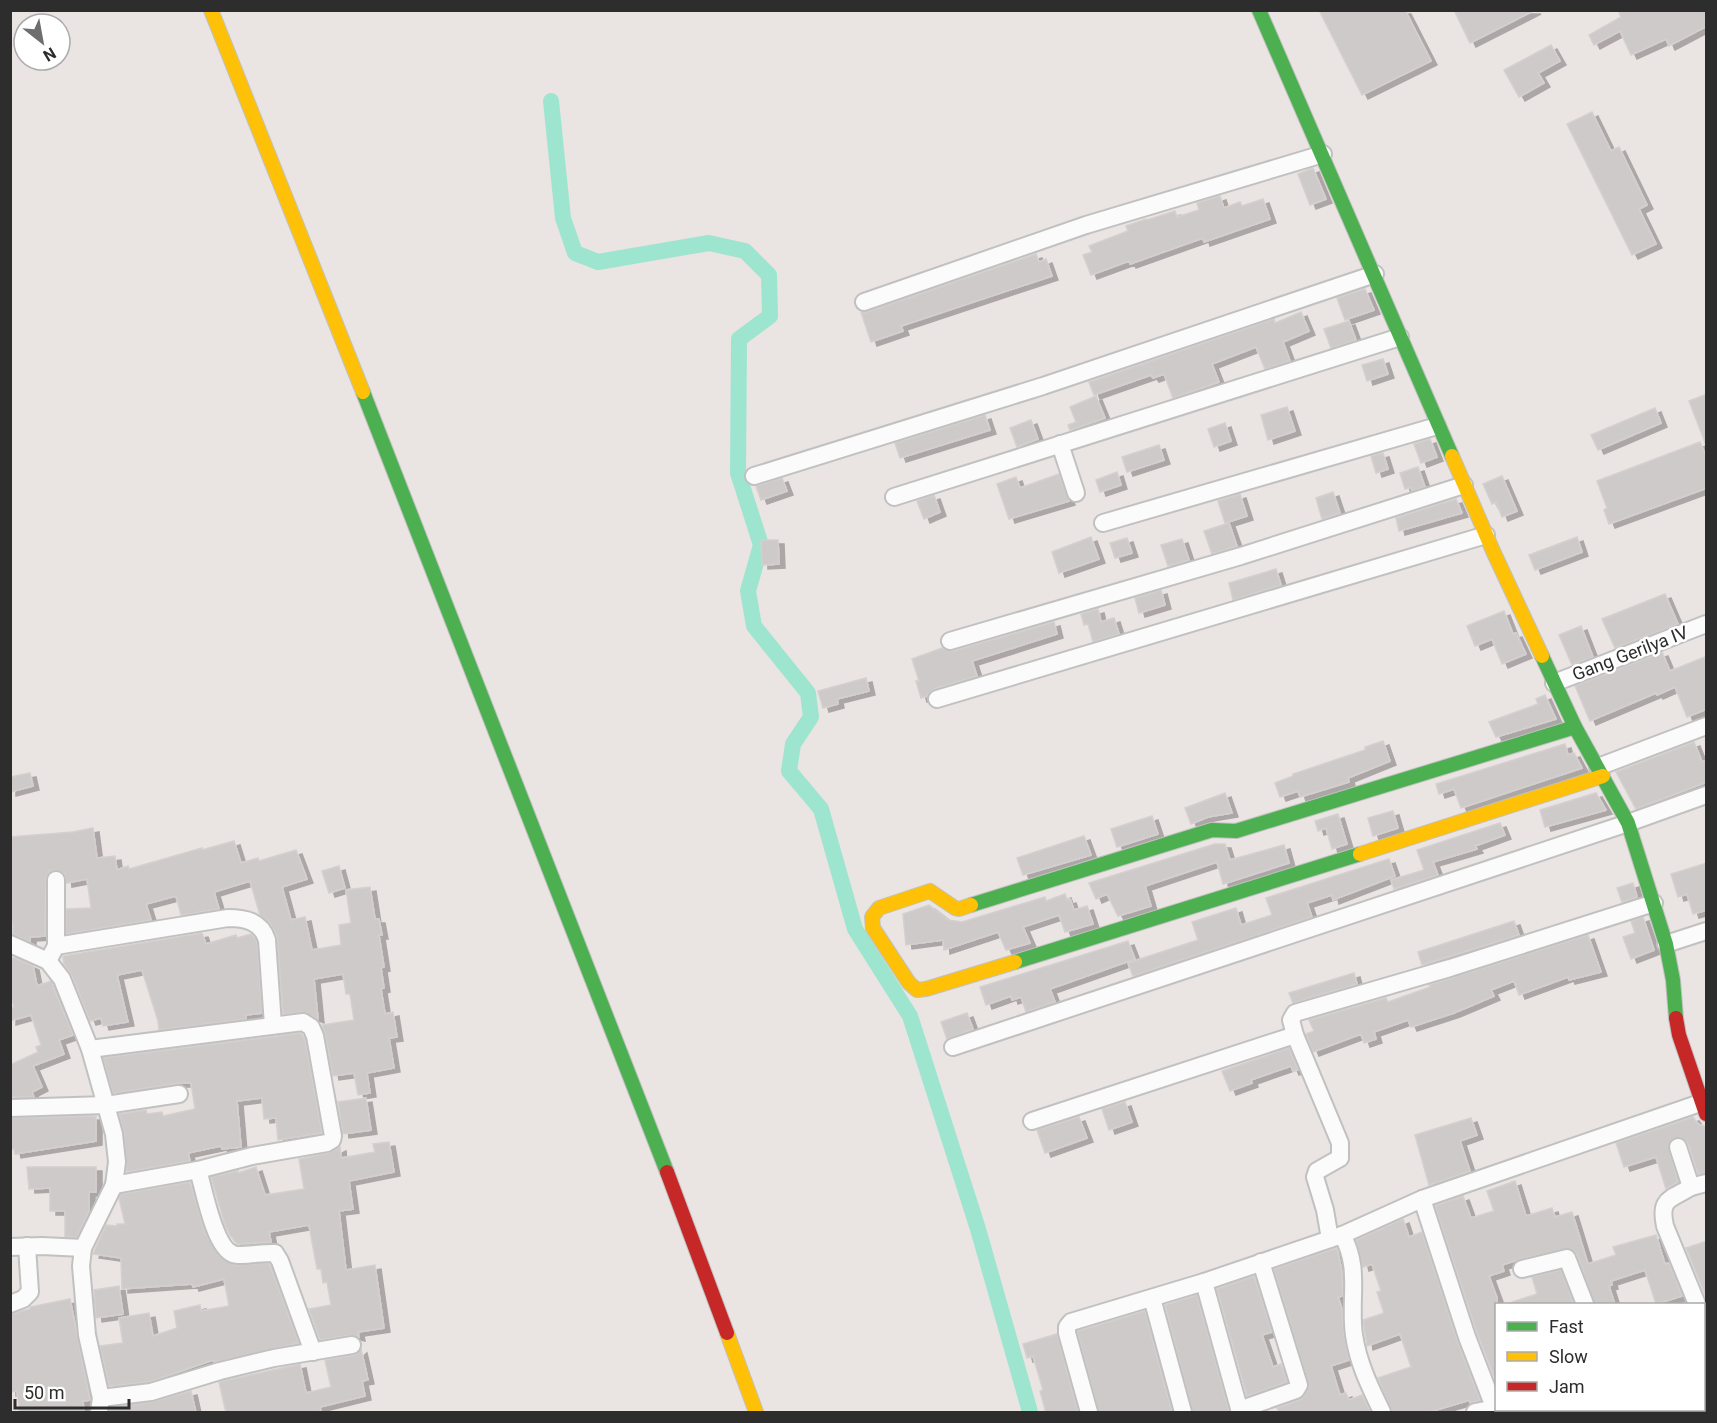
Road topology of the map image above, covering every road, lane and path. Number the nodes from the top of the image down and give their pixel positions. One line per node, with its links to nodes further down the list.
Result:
1 (211, 10): 60 (street)
2 (1259, 10): 3 (street)
3 (1323, 154): 4 (street); 5 (street)
4 (1375, 274): 6 (street); 9 (street)
5 (864, 302)
6 (1400, 337): 7 (street); 8 (street)
7 (1437, 426): 10 (street); 13 (street)
8 (1060, 444): 11 (street); 12 (street)
9 (754, 476)
10 (1464, 485): 14 (street); 16 (street)
11 (1076, 493)
12 (894, 497)
13 (1103, 523)
14 (1486, 535): 17 (street); 18 (street)
15 (1707, 624): 17 (street, Gang Gerilya IV)
16 (950, 641)
17 (1554, 682): 20 (street)
18 (937, 699)
19 (1707, 726): 21 (street)
20 (1575, 727): 21 (street); 21 (street)
21 (1601, 771): 23 (street)
22 (1707, 795): 23 (street)
23 (1628, 823): 25 (street); 32 (street)
24 (56, 880): 29 (street)
25 (1654, 903): 28 (street); 31 (street)
26 (1707, 931): 28 (street)
27 (10, 944): 29 (street)
28 (1666, 944): 37 (street)
29 (52, 954): 30 (street); 33 (street)
30 (273, 1025): 33 (street); 40 (street)
31 (1295, 1035): 38 (street); 44 (street)
32 (953, 1047)
33 (90, 1049): 35 (street)
34 (179, 1094): 35 (street)
35 (106, 1105): 36 (street); 41 (street)
36 (10, 1108)
37 (1705, 1108): 43 (street)
38 (1032, 1121)
39 (1678, 1147): 42 (street)
40 (198, 1170): 41 (street); 55 (street)
41 (114, 1185): 46 (street)
42 (1699, 1185): 52 (street)
43 (1422, 1199): 44 (street); 57 (street)
44 (1336, 1237): 47 (street); 63 (street)
45 (19, 1246): 46 (street); 53 (street)
46 (83, 1248): 56 (street)
47 (1261, 1262): 49 (street); 59 (street)
48 (1522, 1269): 51 (street)
49 (1204, 1282): 50 (street); 59 (street)
50 (1152, 1298): 61 (street); 62 (street)
51 (1584, 1303)
52 (1696, 1303)
53 (10, 1304)
54 (352, 1345): 55 (street)
55 (313, 1352): 56 (street)
56 (100, 1405)
57 (1495, 1407)
58 (1495, 1410): 64 (street)
59 (1240, 1411)
60 (756, 1413)
61 (1089, 1413)
62 (1182, 1413)
63 (1382, 1413)
64 (1475, 1413)

